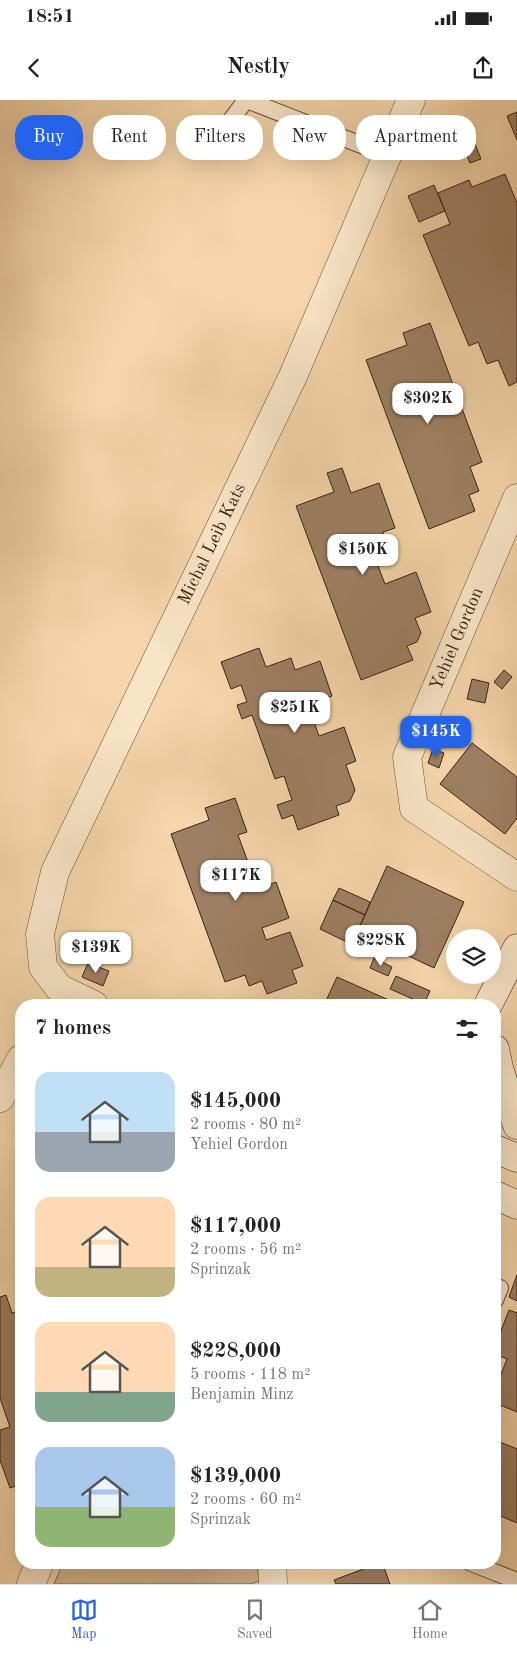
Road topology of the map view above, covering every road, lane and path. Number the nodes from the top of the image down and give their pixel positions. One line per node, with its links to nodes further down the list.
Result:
1 (246, 100): 3 (lane); 5 (lane)
2 (411, 100): 4 (street, Michal Leib Kats)
3 (235, 115)
4 (404, 115)
5 (356, 143)
6 (385, 160): 10 (street, Michal Leib Kats)
7 (517, 498): 8 (street, Yehiel Gordon)
8 (517, 877)
9 (517, 948): 11 (street)
10 (54, 997)
11 (491, 999)
12 (15, 1070): 14 (street)
13 (501, 1074): 15 (street)
14 (0, 1098)
15 (517, 1125)
16 (501, 1151): 17 (street)
17 (517, 1158)
18 (501, 1198): 19 (street)
19 (517, 1205)
20 (37, 1569): 24 (street)
21 (272, 1569): 25 (street)
22 (487, 1569): 23 (lane)
23 (517, 1581)
24 (31, 1584)
25 (273, 1584)

